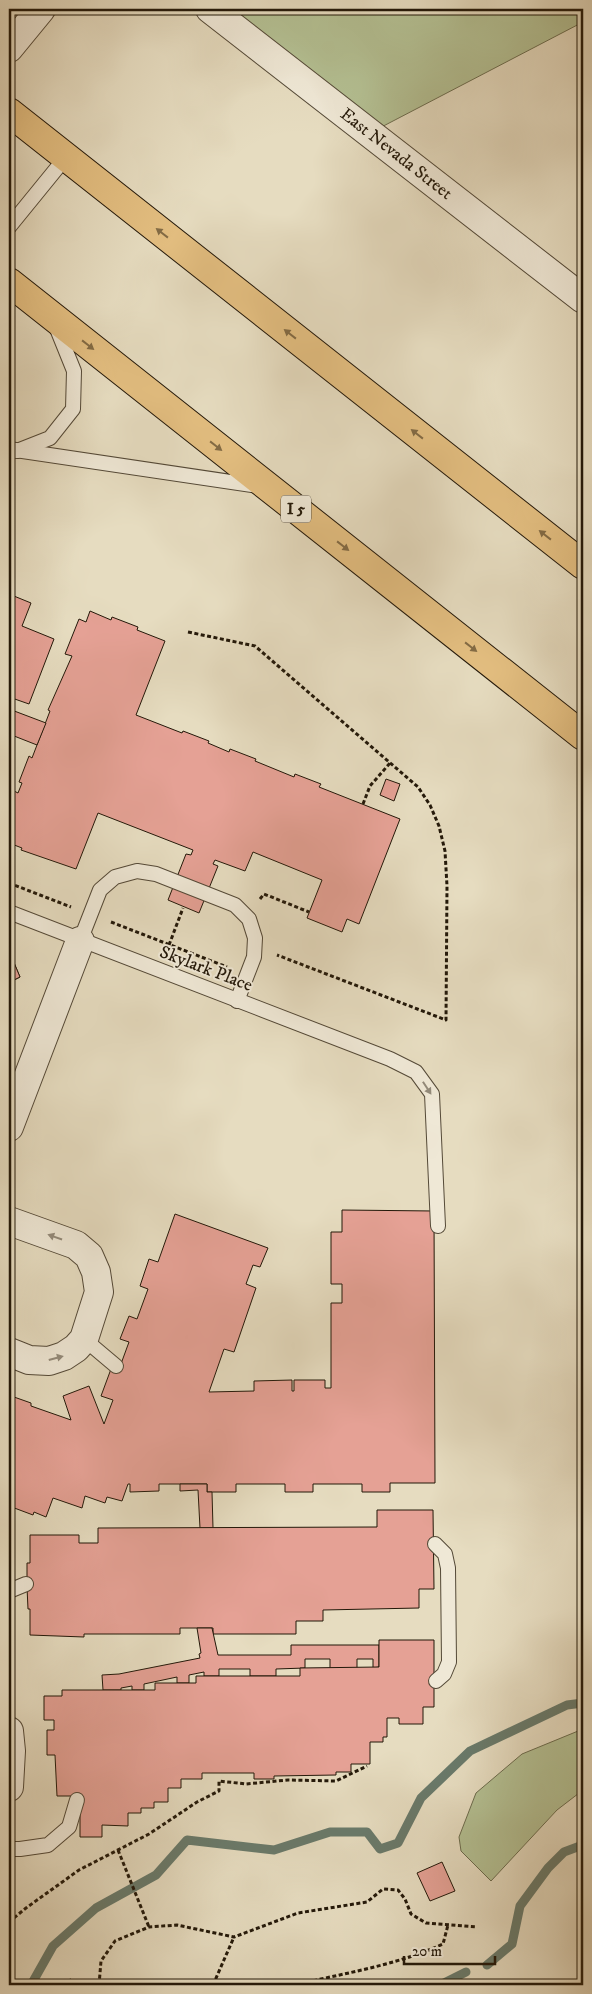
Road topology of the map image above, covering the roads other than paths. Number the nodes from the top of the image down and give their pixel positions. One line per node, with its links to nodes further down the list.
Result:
1 (41, 9): 3 (street)
2 (210, 9): 8 (street, East Nevada Street)
3 (9, 48)
4 (9, 112): 5 (highway)
5 (66, 157): 6 (lane); 12 (highway, one-way to 5)
6 (9, 227)
7 (9, 282): 9 (highway, I 5)
8 (583, 299)
9 (52, 316): 10 (lane); 11 (highway, I 5, one-way to 11)
10 (13, 450): 11 (lane)
11 (268, 487): 13 (highway, I 5, one-way to 13)
12 (583, 565)
13 (583, 736)
14 (9, 912): 15 (lane, Skylark Place)
15 (80, 941): 16 (lane, Skylark Place); 16 (lane); 17 (street)
16 (237, 1001): 19 (lane, Skylark Place, one-way to 19)
17 (9, 1128)
18 (9, 1221): 20 (street, one-way to 18)
19 (438, 1226)
20 (84, 1339): 21 (street, one-way to 20); 22 (lane)
21 (9, 1352)
22 (116, 1366)
23 (435, 1544): 26 (lane)
24 (26, 1584): 25 (lane)
25 (9, 1591)
26 (436, 1681)
27 (9, 1732): 28 (street)
28 (9, 1787)
29 (77, 1800): 30 (lane)
30 (9, 1848)

